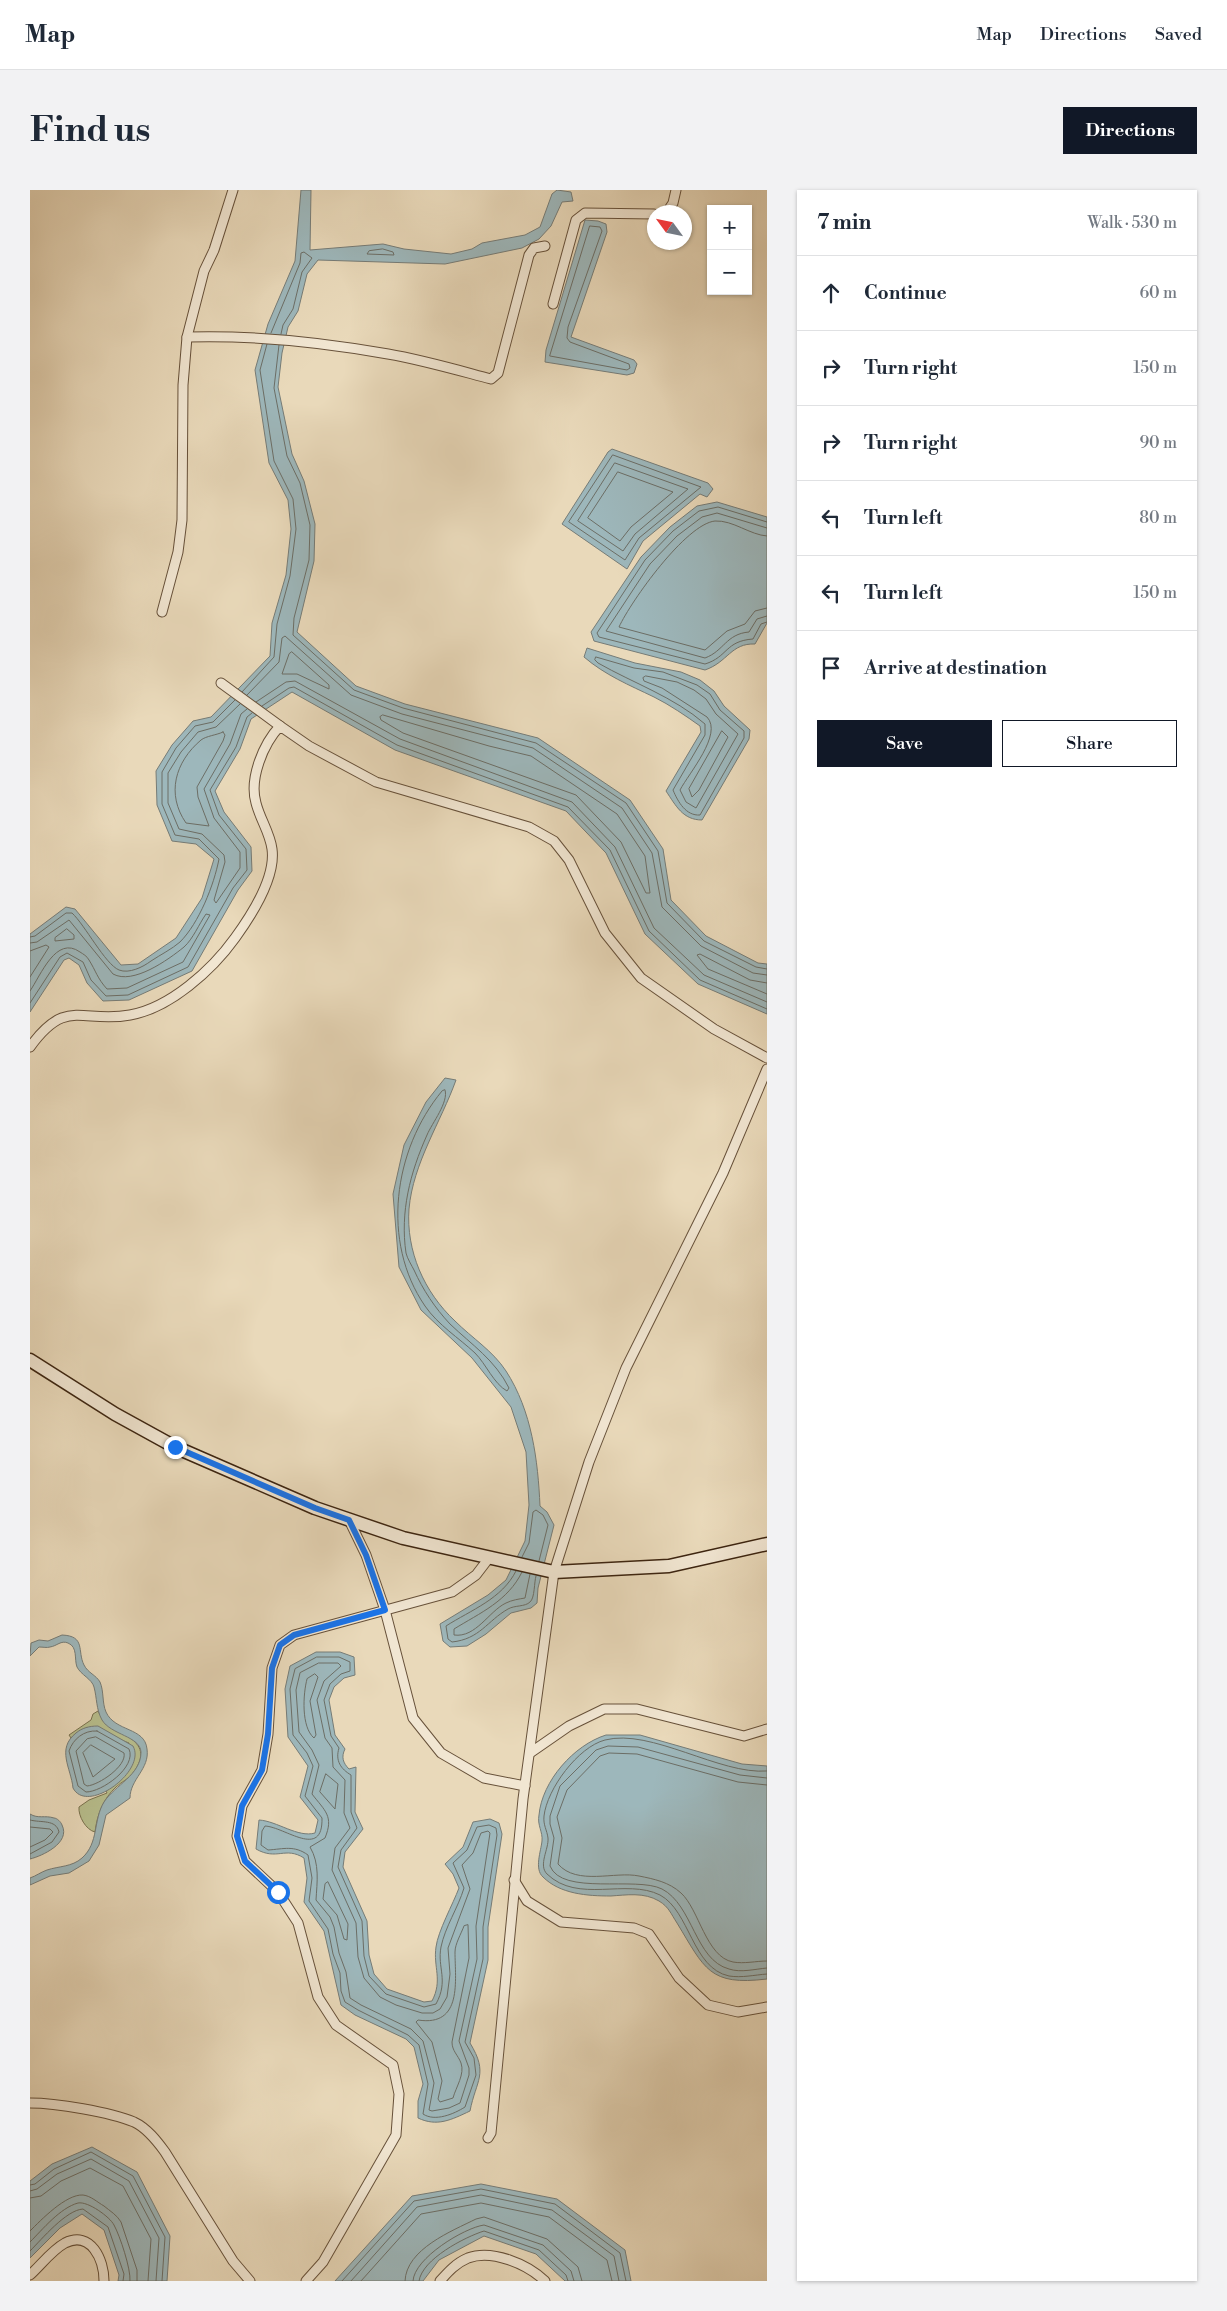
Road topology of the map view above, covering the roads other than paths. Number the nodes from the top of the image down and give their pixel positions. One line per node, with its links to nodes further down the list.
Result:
1 (233, 190): 7 (street)
2 (676, 190): 3 (street)
3 (672, 205)
4 (647, 214): 6 (street)
5 (545, 246): 7 (street)
6 (553, 304)
7 (187, 337): 8 (street)
8 (162, 612)
9 (221, 683): 10 (street)
10 (280, 726): 11 (street); 12 (street)
11 (30, 1047)
12 (767, 1058)
13 (767, 1069): 18 (street)
14 (30, 1360): 15 (street)
15 (349, 1520): 17 (street); 19 (street)
16 (767, 1544): 18 (street)
17 (489, 1558): 18 (street); 19 (street)
18 (554, 1572): 21 (street)
19 (385, 1610): 22 (street); 30 (street)
20 (767, 1728): 21 (street)
21 (530, 1753): 22 (street)
22 (525, 1786): 23 (street)
23 (514, 1880): 24 (street); 26 (street)
24 (767, 2007)
25 (30, 2103): 29 (street)
26 (488, 2138)
27 (30, 2275): 28 (street)
28 (104, 2281)
29 (250, 2281)
30 (306, 2281)
31 (440, 2281): 32 (street)
32 (545, 2281)

